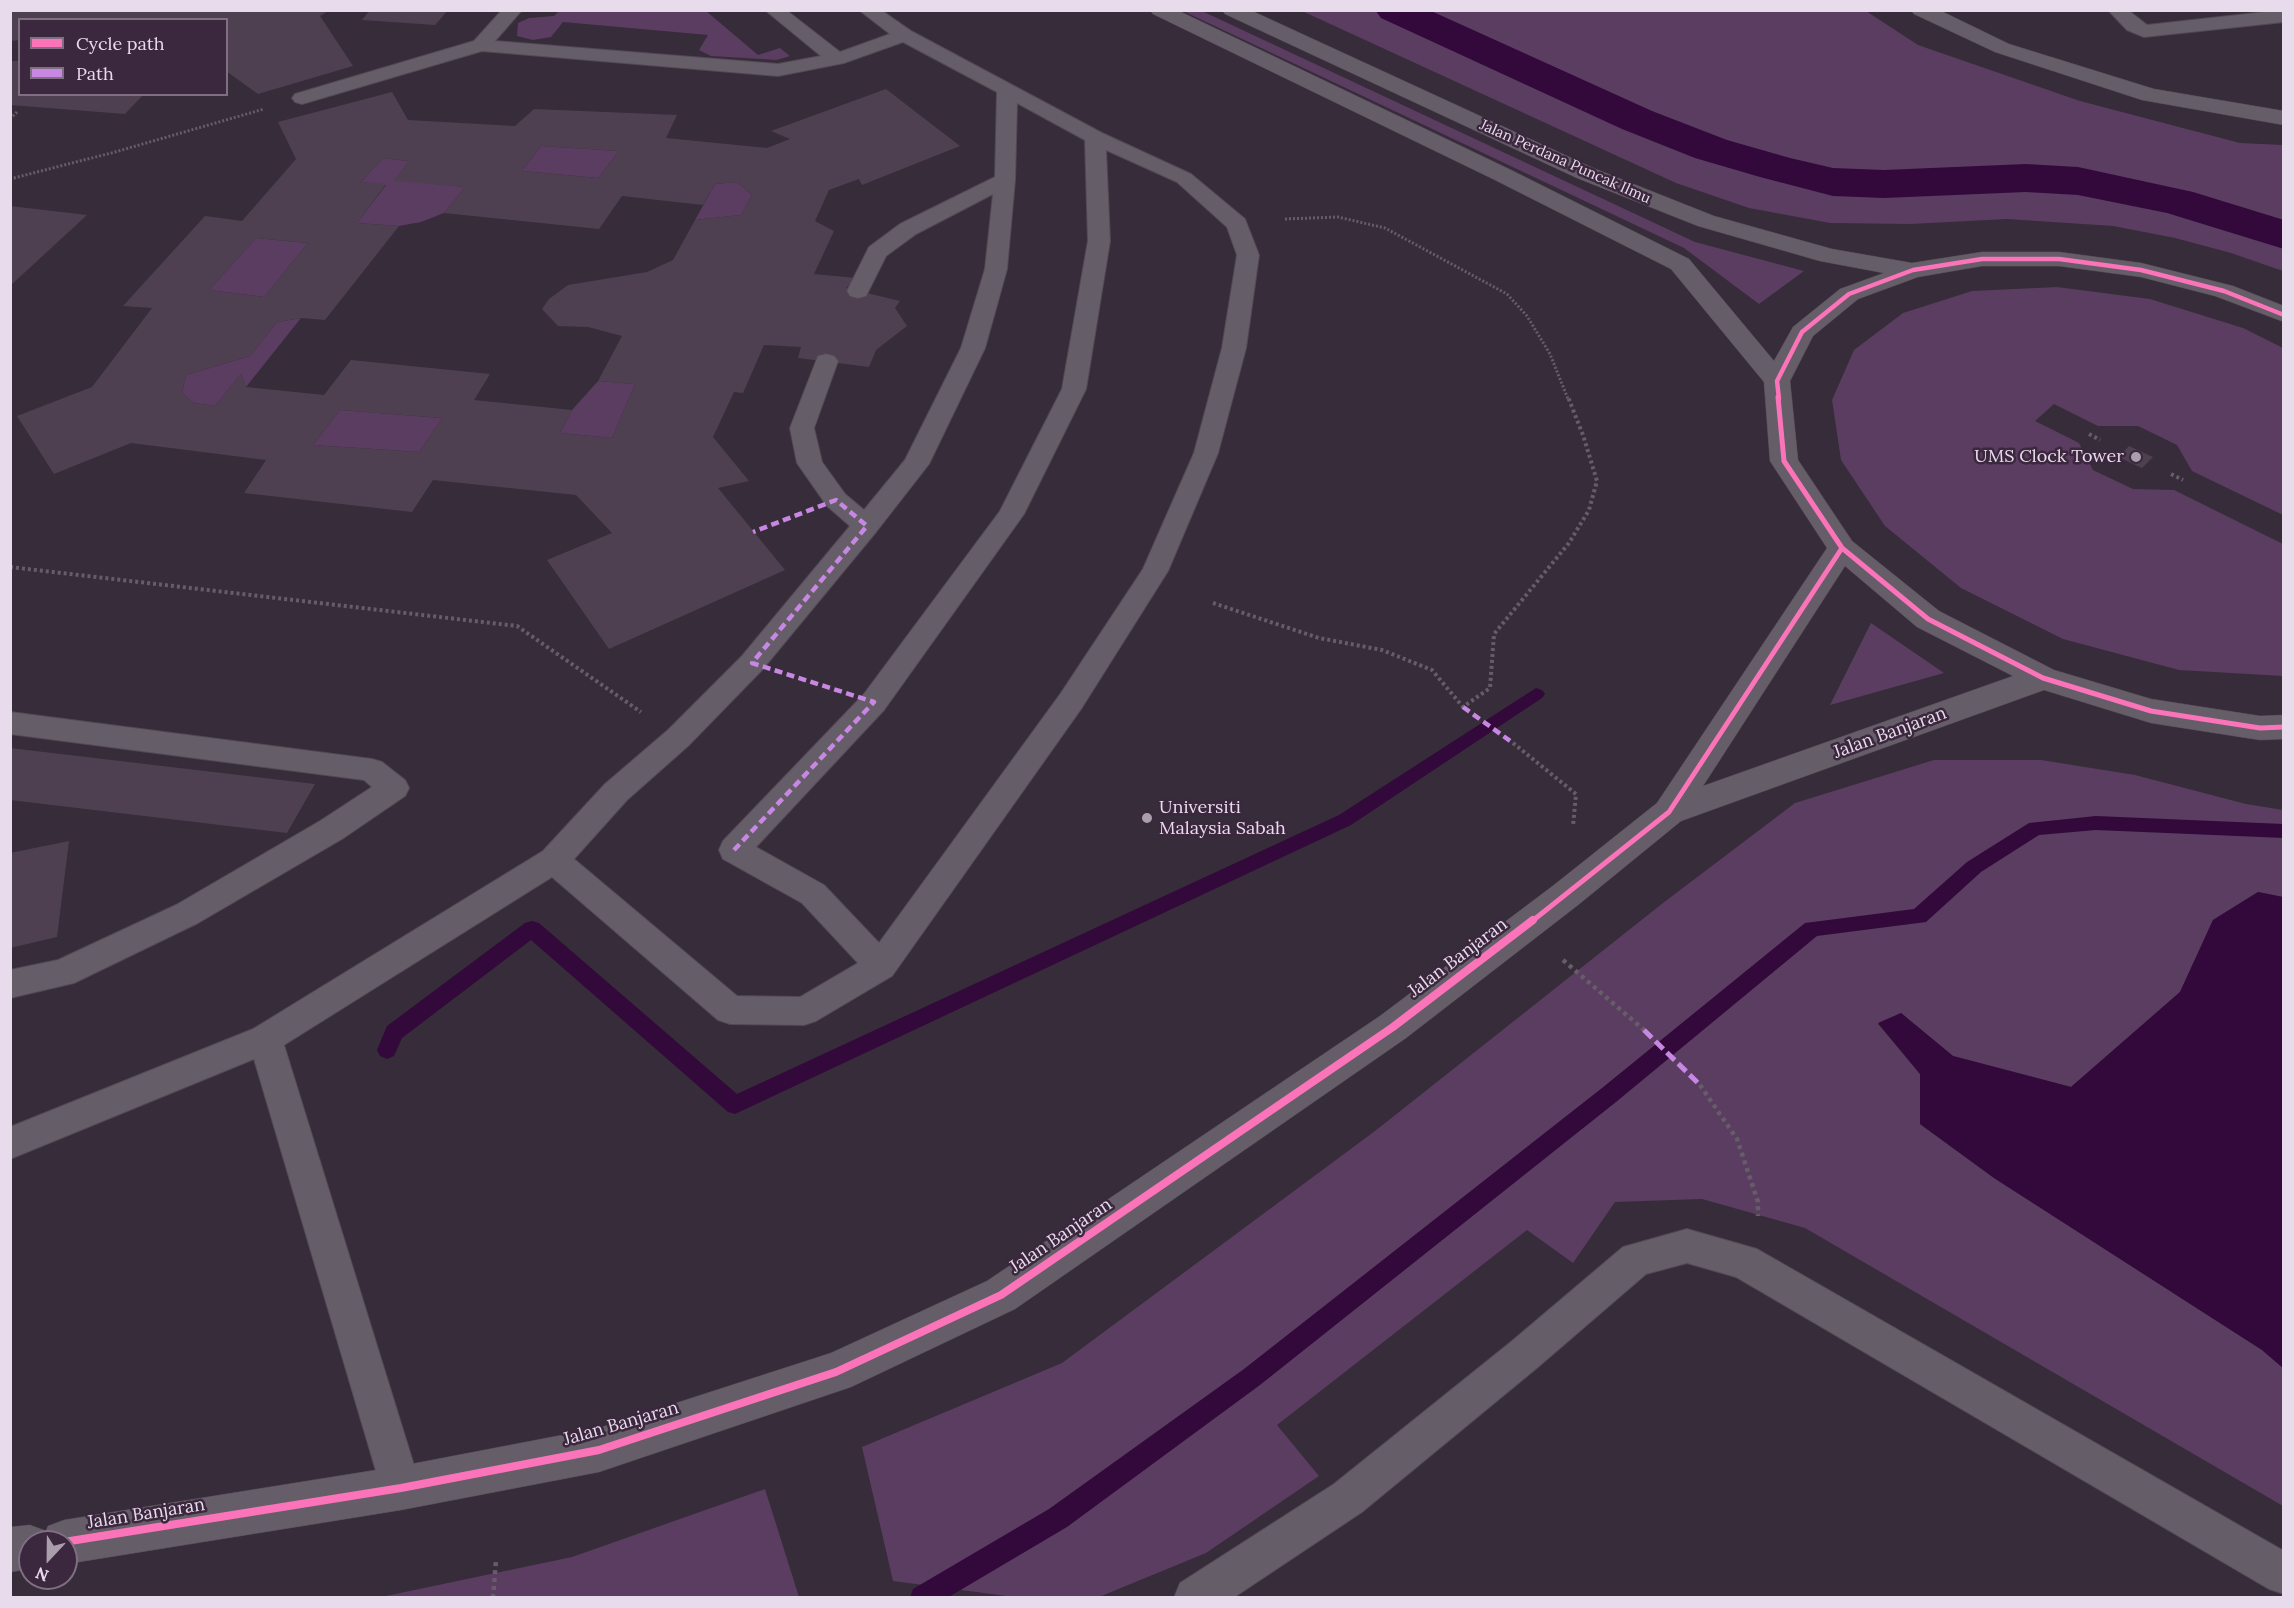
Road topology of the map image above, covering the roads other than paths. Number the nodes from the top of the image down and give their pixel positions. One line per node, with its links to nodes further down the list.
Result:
1 (513, 10): 10 (lane)
2 (774, 10): 11 (lane)
3 (868, 10): 9 (lane)
4 (1160, 10): 21 (street, Jalan Perdana Puncak Ilmu)
5 (1232, 10): 17 (street, Jalan Perdana Puncak Ilmu)
6 (1921, 10): 14 (street)
7 (2117, 10): 8 (lane)
8 (2283, 16)
9 (904, 35): 11 (lane); 12 (lane)
10 (481, 45): 11 (lane); 13 (lane)
11 (837, 59)
12 (1007, 90): 15 (lane); 16 (lane)
13 (303, 98)
14 (2283, 118)
15 (1095, 137): 29 (lane); 29 (lane)
16 (1005, 180): 18 (lane); 22 (lane)
17 (1913, 270): 19 (street); 21 (street)
18 (858, 291)
19 (2283, 315)
20 (826, 361): 22 (lane)
21 (1777, 381): 23 (street)
22 (867, 526): 28 (lane)
23 (1842, 548): 24 (street); 27 (street, Jalan Banjaran)
24 (2043, 678): 26 (street); 27 (street, Jalan Banjaran)
25 (10, 723): 30 (lane)
26 (2283, 727)
27 (1669, 812): 33 (street, Jalan Banjaran)
28 (554, 860): 29 (lane); 31 (lane)
29 (881, 966)
30 (10, 984)
31 (265, 1039): 32 (lane); 33 (lane)
32 (10, 1143)
33 (401, 1488): 34 (street, Jalan Banjaran)
34 (78, 1540)
35 (2283, 1574): 36 (lane)
36 (1196, 1598)

